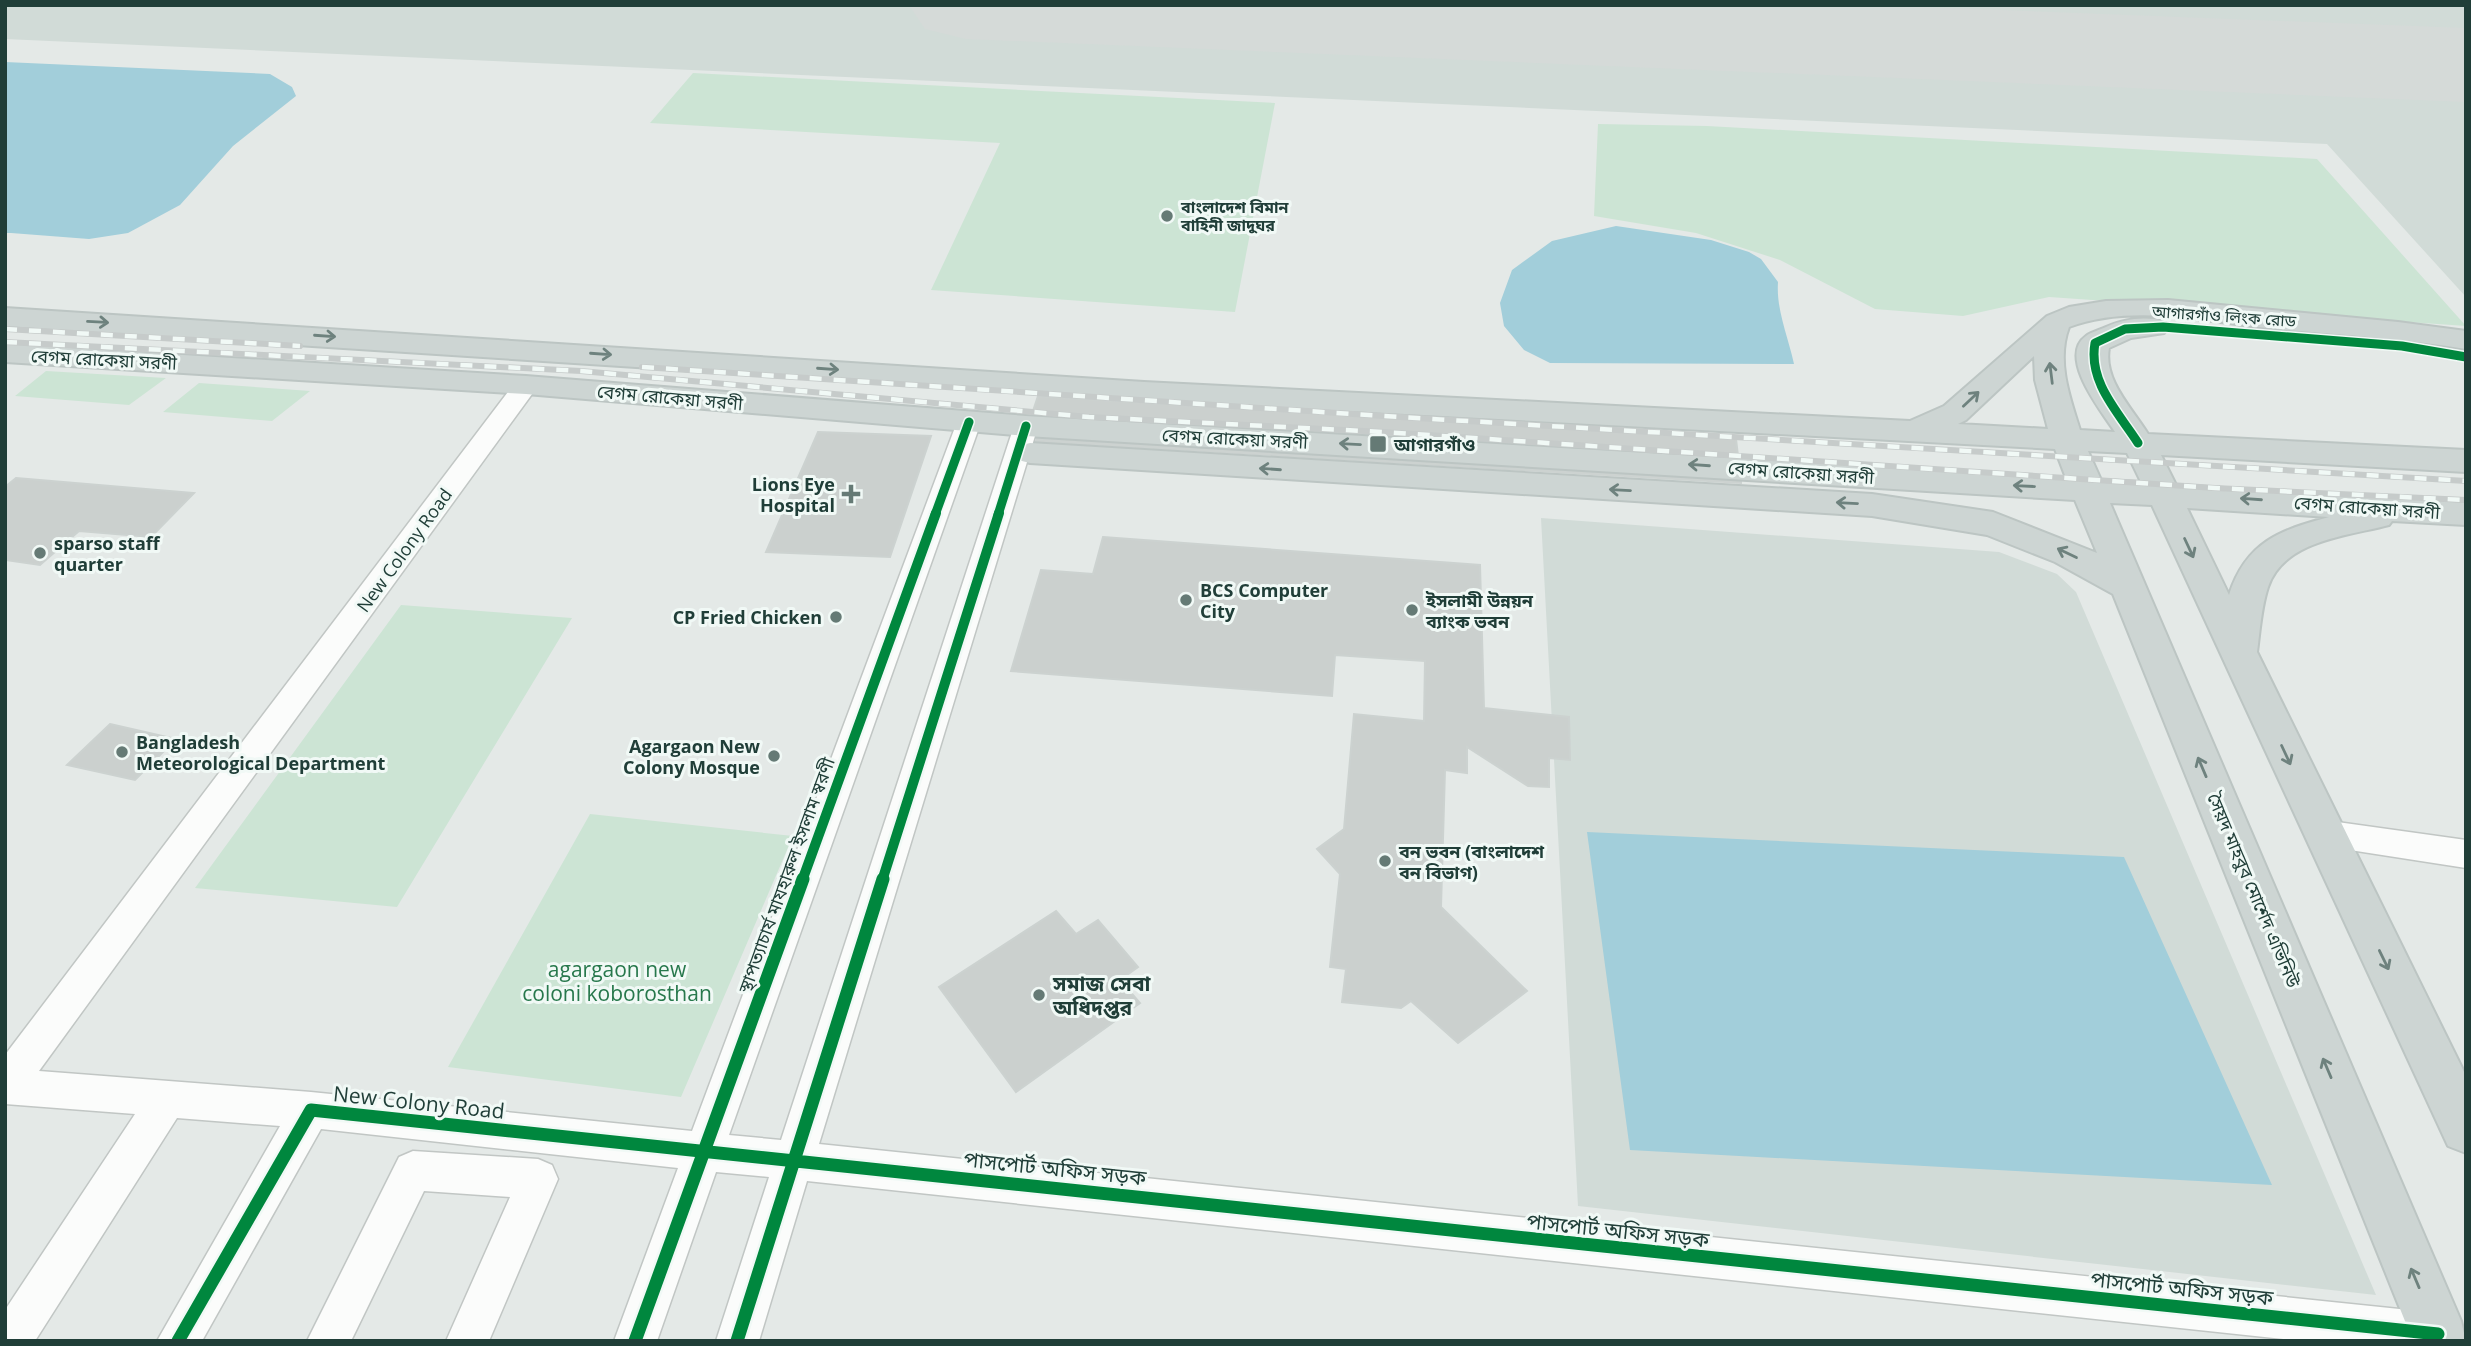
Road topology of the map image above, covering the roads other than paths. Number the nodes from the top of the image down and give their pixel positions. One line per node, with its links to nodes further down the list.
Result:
1 (2057, 322): 3 (main road, আগারগাঁও লিংক রোড); 8 (main road, one-way to 1); 10 (main road, one-way to 1)
2 (9, 339): 4 (main road, বেগম রোকেয়া সরণী, one-way to 4); 6 (main road, বেগম রোকেয়া সরণী)
3 (2466, 340)
4 (554, 351): 6 (main road); 8 (main road, বেগম রোকেয়া সরণী, one-way to 8)
5 (2466, 357): 11 (main road, আগারগাঁও লিংক রোড)
6 (526, 385): 7 (main road, বেগম রোকেয়া সরণী); 21 (street, New Colony Road)
7 (965, 433): 9 (main road, বেগম রোকেয়া সরণী); 25 (street, স্থাপত্যাচার্য মাযহারুল ইসলাম স্বরণী)
8 (1913, 433): 10 (main road, বেগম রোকেয়া সরণী)
9 (1022, 439): 13 (main road, বেগম রোকেয়া সরণী, one-way to 9); 17 (main road, one-way to 9); 26 (street)
10 (2067, 439): 11 (main road, বেগম রোকেয়া সরণী); 13 (main road, সৈয়দ মাহবুব মোর্শেদ এভিনিউ)
11 (2138, 443): 12 (main road, বেগম রোকেয়া সরণী); 14 (main road)
12 (2466, 461)
13 (2088, 490): 14 (main road, বেগম রোকেয়া সরণী); 17 (main road, সৈয়দ মাহবুব মোর্শেদ এভিনিউ)
14 (2163, 493): 15 (main road, বেগম রোকেয়া সরণী, one-way to 14); 18 (main road, one-way to 18)
15 (2410, 510): 16 (main road, বেগম রোকেয়া সরণী); 18 (main road)
16 (2466, 514)
17 (2127, 586): 27 (main road, সৈয়দ মাহবুব মোর্শেদ এভিনিউ, one-way to 17)
18 (2238, 651): 19 (main road, one-way to 19)
19 (2323, 834): 20 (street); 24 (main road, one-way to 24)
20 (2466, 854)
21 (5, 1086): 22 (street, New Colony Road)
22 (167, 1099): 23 (street, New Colony Road); 28 (street)
23 (311, 1110): 25 (street, New Colony Road); 29 (street, New Colony Road)
24 (2466, 1129)
25 (705, 1150): 26 (street, New Colony Road); 32 (street, স্থাপত্যাচার্য মাযহারুল ইসলাম স্বরণী)
26 (795, 1159): 27 (street, পাসপোর্ট অফিস সড়ক); 33 (street)
27 (2440, 1338)
28 (10, 1341)
29 (178, 1341)
30 (328, 1341): 31 (street)
31 (467, 1341)
32 (635, 1341)
33 (737, 1341)

